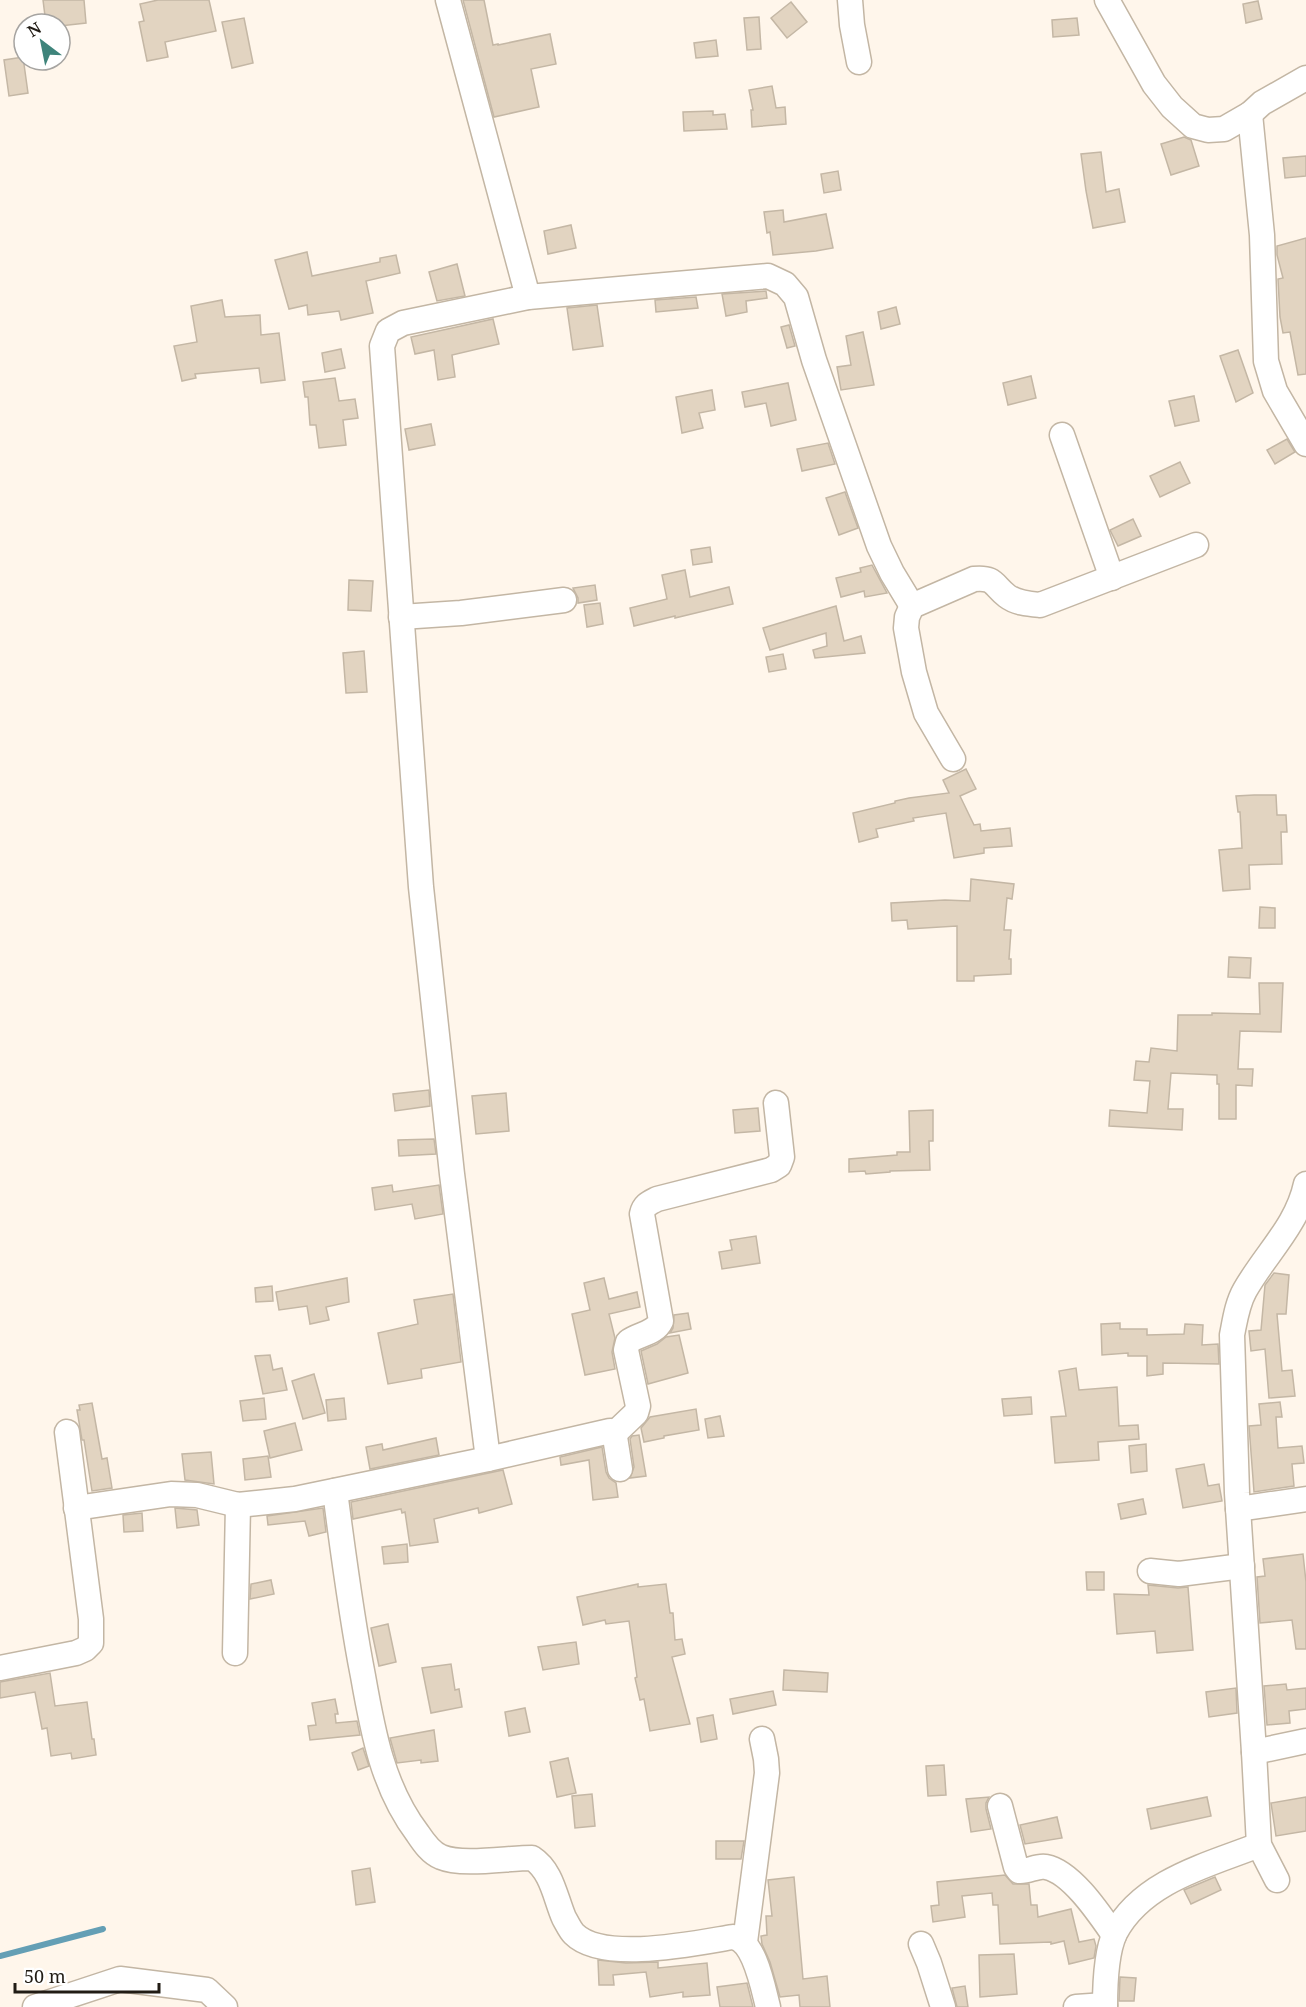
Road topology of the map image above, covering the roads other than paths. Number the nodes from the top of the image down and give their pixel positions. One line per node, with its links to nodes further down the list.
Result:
1 (448, 0): 7 (street)
2 (849, 0): 4 (street)
3 (1107, 0): 6 (street)
4 (859, 62)
5 (1306, 78): 6 (street)
6 (1250, 114): 9 (street)
7 (528, 297): 13 (street); 14 (street)
8 (1062, 435): 11 (street)
9 (1306, 444)
10 (1196, 545): 11 (street)
11 (1112, 578): 13 (street)
12 (564, 600): 14 (street)
13 (912, 606): 15 (street)
14 (401, 617): 20 (street)
15 (953, 759)
16 (776, 1103): 19 (street)
17 (1306, 1184): 26 (street)
18 (67, 1432): 25 (street)
19 (614, 1434): 20 (street); 21 (street)
20 (488, 1460): 22 (street)
21 (620, 1469)
22 (335, 1491): 24 (street); 38 (street)
23 (1306, 1499): 26 (street)
24 (238, 1505): 25 (street); 29 (street)
25 (76, 1508): 30 (street)
26 (1238, 1509): 27 (street)
27 (1242, 1566): 28 (street); 33 (street)
28 (1150, 1571)
29 (235, 1653)
30 (0, 1668)
31 (762, 1739): 38 (street)
32 (1306, 1741): 33 (street)
33 (1254, 1752): 35 (street)
34 (1000, 1806): 37 (street)
35 (1259, 1845): 36 (street); 37 (street)
36 (1277, 1880)
37 (1114, 1935): 40 (street)
38 (745, 1942): 43 (street)
39 (921, 1944): 44 (street)
40 (1105, 2006): 45 (street)
41 (35, 2007): 42 (street)
42 (225, 2007)
43 (768, 2007)
44 (943, 2007)
45 (1076, 2007)

